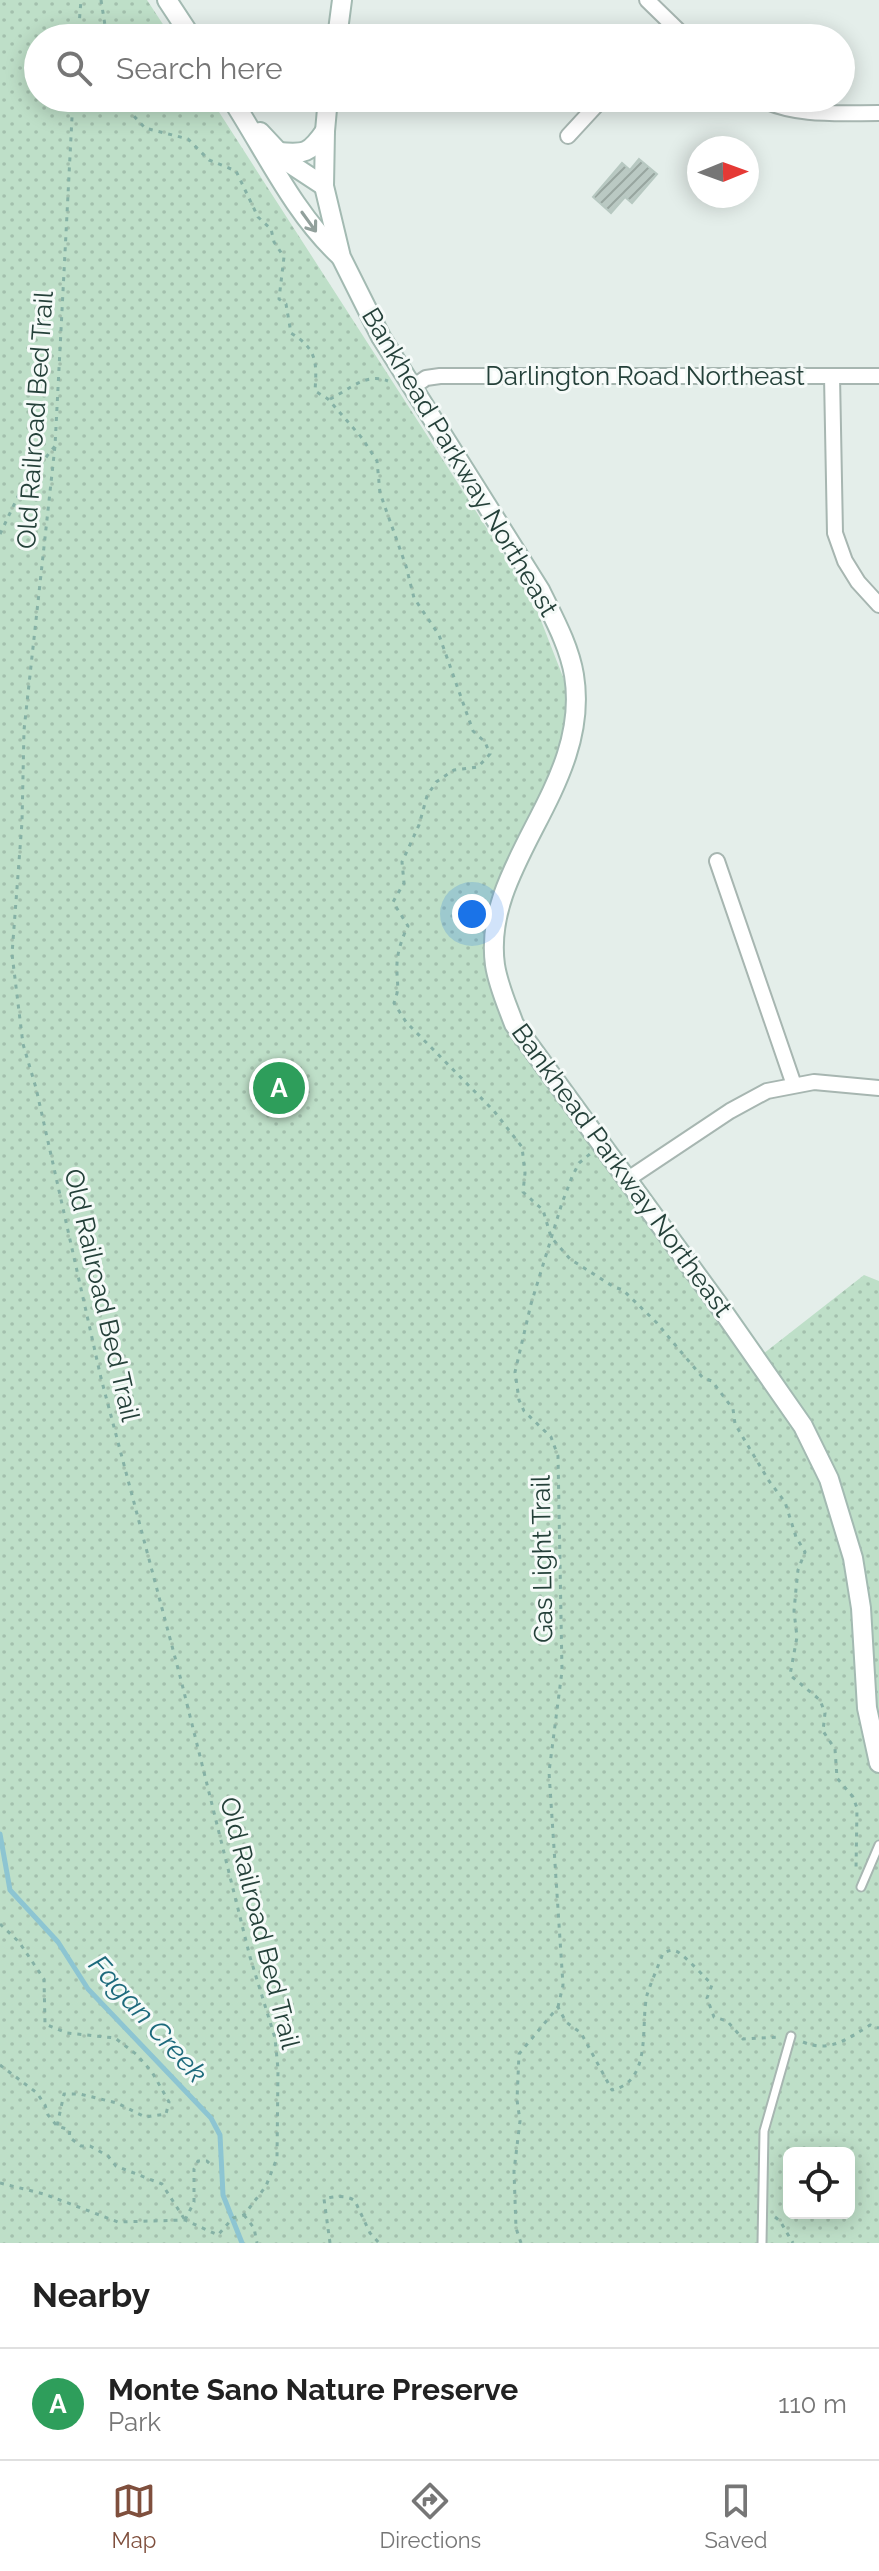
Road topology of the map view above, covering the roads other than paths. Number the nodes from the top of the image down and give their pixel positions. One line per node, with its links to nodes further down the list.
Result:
1 (167, 0): 4 (street)
2 (342, 0): 5 (street)
3 (647, 0): 6 (street)
4 (183, 24)
5 (339, 24)
6 (671, 24)
7 (239, 112): 17 (street)
8 (242, 112): 15 (street)
9 (327, 112): 13 (street, Bankhead Parkway Northeast)
10 (590, 112): 14 (street)
11 (800, 112): 12 (street)
12 (879, 113)
13 (325, 131): 15 (street); 16 (street, Bankhead Parkway Northeast)
14 (568, 136)
15 (279, 152): 16 (street)
16 (324, 186): 17 (street); 18 (street, Bankhead Parkway Northeast)
17 (287, 191): 18 (street, one-way to 18)
18 (341, 257): 21 (street, Bankhead Parkway Northeast)
19 (832, 376): 20 (street, Darlington Road Northeast); 21 (street, Darlington Road Northeast); 22 (street)
20 (879, 376)
21 (410, 383): 26 (street, Bankhead Parkway Northeast)
22 (879, 605)
23 (717, 861): 24 (street)
24 (794, 1085): 25 (street); 26 (street)
25 (879, 1088)
26 (628, 1179): 27 (street, Bankhead Parkway Northeast)
27 (879, 1763)
28 (879, 1845): 29 (lane)
29 (861, 1887)
30 (791, 2036): 31 (lane)
31 (762, 2243)

